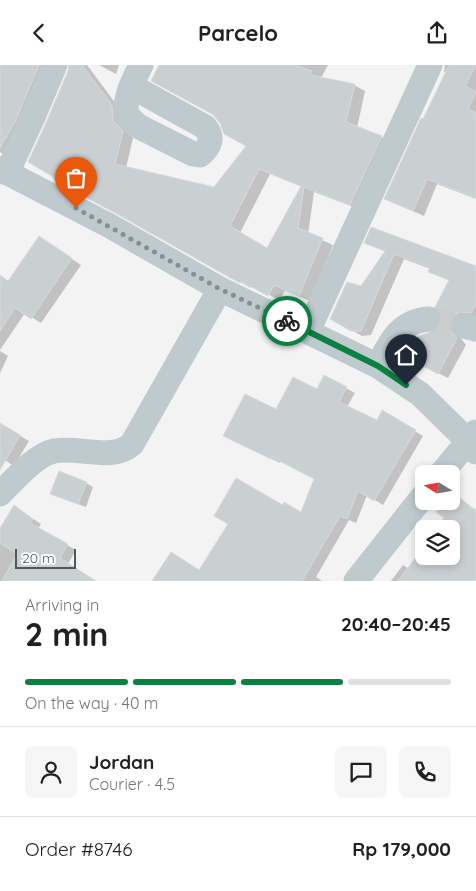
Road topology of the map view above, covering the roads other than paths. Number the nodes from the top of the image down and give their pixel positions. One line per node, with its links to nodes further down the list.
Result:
1 (55, 65): 6 (street)
2 (426, 66): 9 (street)
3 (136, 76): 4 (street); 5 (street)
4 (171, 109): 5 (street); 5 (street)
5 (158, 136)
6 (4, 171): 7 (street)
7 (220, 289): 9 (street); 13 (street)
8 (428, 319): 10 (street)
9 (308, 331): 10 (street)
10 (378, 366): 11 (street)
11 (473, 441): 12 (street)
12 (450, 465)
13 (0, 494)
14 (415, 506): 15 (street)
15 (356, 581)

